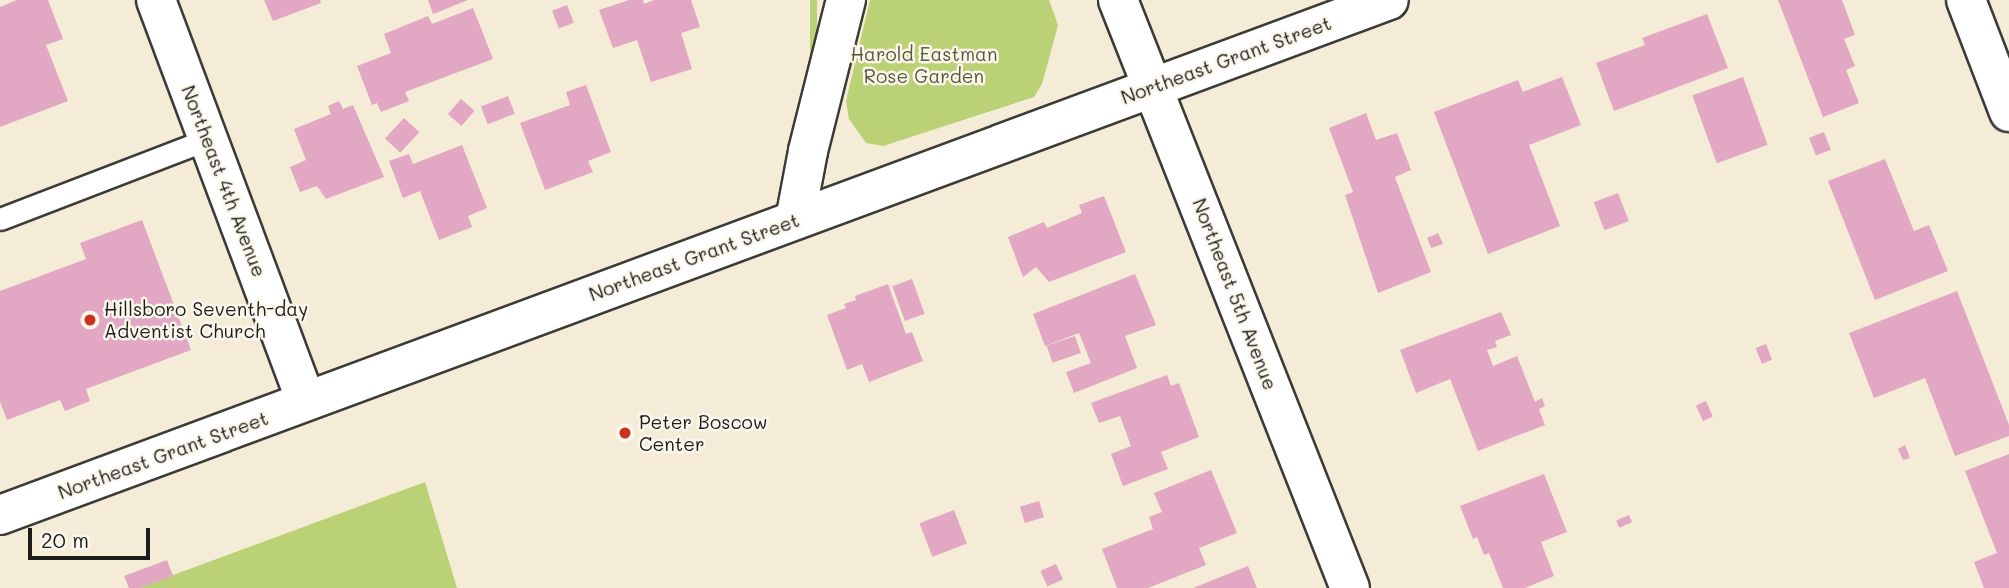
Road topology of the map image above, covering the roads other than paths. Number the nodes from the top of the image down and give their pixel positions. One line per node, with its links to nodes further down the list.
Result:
1 (156, 0): 8 (street, Northeast 4th Avenue)
2 (846, 0): 10 (street)
3 (1118, 0): 6 (street, Northeast 5th Avenue)
4 (1388, 0): 6 (street, Northeast Grant Street)
5 (1966, 0): 7 (street)
6 (1152, 87): 10 (street, Northeast Grant Street); 13 (street, Northeast 5th Avenue)
7 (2009, 112)
8 (208, 139): 9 (lane); 11 (street, Northeast 4th Avenue)
9 (0, 219)
10 (795, 220): 11 (street, Northeast Grant Street)
11 (306, 401): 12 (street, Northeast Grant Street)
12 (0, 515)
13 (1350, 588)

